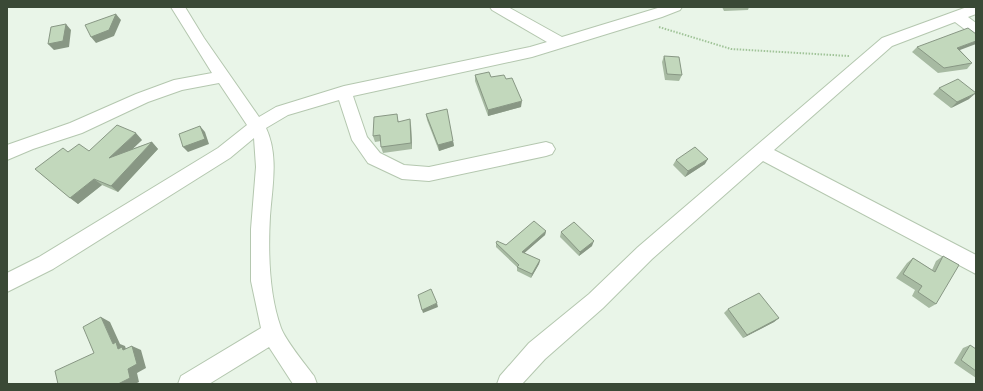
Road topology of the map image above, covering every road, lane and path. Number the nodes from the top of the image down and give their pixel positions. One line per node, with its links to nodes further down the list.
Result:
1 (178, 7): 9 (street)
2 (497, 7): 7 (street)
3 (675, 7): 5 (street)
4 (969, 13): 6 (street); 8 (street)
5 (640, 20): 7 (street); 8 (path)
6 (976, 30)
7 (559, 42): 10 (street)
8 (868, 57): 13 (street)
9 (224, 78): 11 (street); 14 (street)
10 (344, 92): 11 (street); 12 (street)
11 (257, 126): 16 (street); 17 (street)
12 (546, 149)
13 (762, 152): 15 (street); 20 (street)
14 (7, 153)
15 (976, 265)
16 (7, 283)
17 (272, 333): 18 (street); 19 (street)
18 (189, 384)
19 (306, 384)
20 (508, 384)

